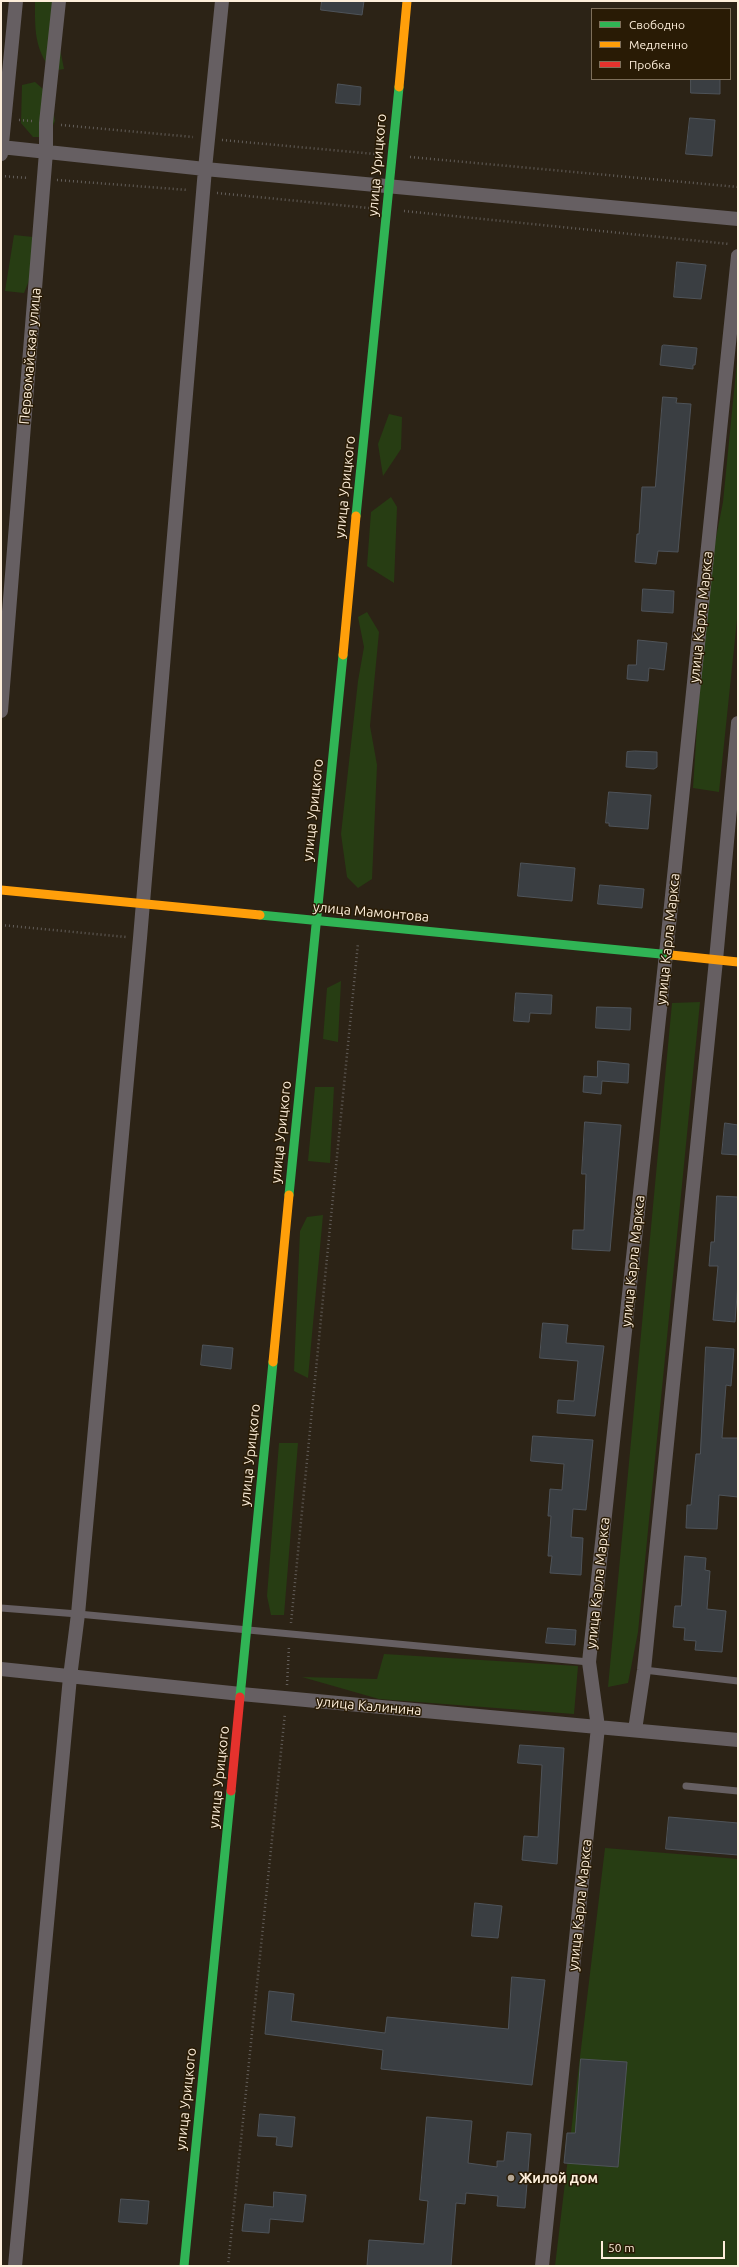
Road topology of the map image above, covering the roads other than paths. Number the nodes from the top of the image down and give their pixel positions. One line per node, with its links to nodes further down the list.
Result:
1 (16, 1): 5 (street)
2 (59, 1): 6 (street, Первомайская улица)
3 (222, 1): 7 (street)
4 (407, 1): 8 (street, улица Урицкого)
5 (1, 150): 6 (street)
6 (46, 152): 7 (street); 11 (street, Первомайская улица)
7 (205, 169): 8 (street); 14 (street)
8 (390, 186): 9 (street); 15 (street, улица Урицкого)
9 (738, 219)
10 (738, 256): 16 (street, улица Карла Маркса)
11 (1, 711)
12 (738, 723): 17 (street)
13 (1, 890): 14 (street, улица Мамонтова)
14 (142, 904): 15 (street, улица Мамонтова); 20 (street)
15 (316, 920): 16 (street, улица Мамонтова); 21 (street, улица Урицкого)
16 (666, 954): 17 (street, улица Мамонтова); 22 (street, улица Карла Маркса)
17 (716, 960): 18 (street, улица Мамонтова); 24 (street)
18 (738, 962)
19 (1, 1608): 20 (lane)
20 (78, 1614): 21 (lane); 25 (street)
21 (247, 1630): 22 (lane); 27 (street, улица Урицкого)
22 (589, 1662): 28 (street, улица Карла Маркса)
23 (1, 1669): 25 (street, улица Калинина)
24 (644, 1670): 26 (lane); 29 (street)
25 (70, 1677): 27 (street, улица Калинина); 33 (street)
26 (738, 1681)
27 (241, 1694): 28 (street, улица Калинина); 34 (street, улица Урицкого)
28 (598, 1727): 29 (street, улица Калинина); 35 (street, улица Карла Маркса)
29 (635, 1730): 30 (street, улица Калинина)
30 (738, 1740)
31 (686, 1786): 32 (lane)
32 (738, 1791)
33 (15, 2266)
34 (184, 2266)
35 (542, 2266)

